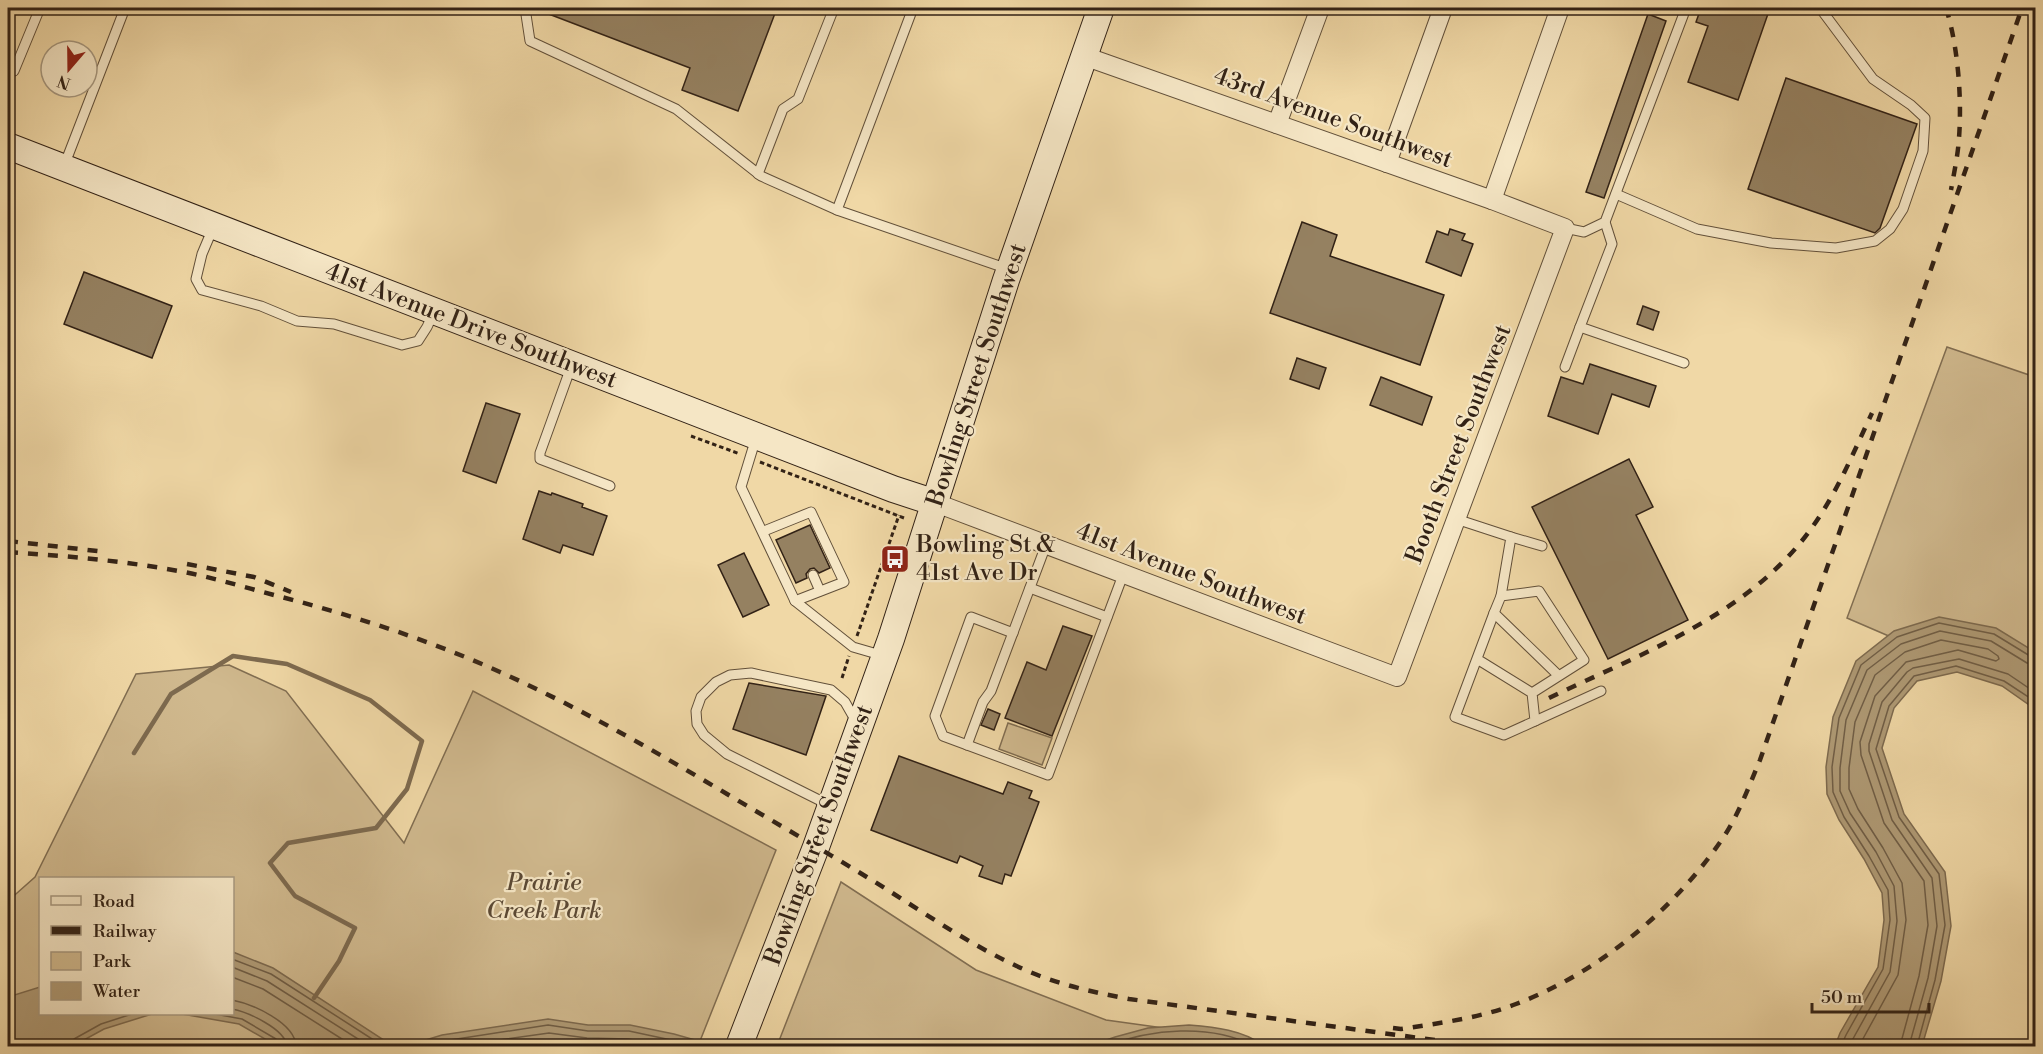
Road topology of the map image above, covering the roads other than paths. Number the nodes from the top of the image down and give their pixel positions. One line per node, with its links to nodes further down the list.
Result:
1 (40, 8): 13 (lane)
2 (125, 8): 17 (lane)
3 (525, 8): 18 (lane)
4 (834, 8): 18 (lane)
5 (913, 8): 21 (lane)
6 (1101, 8): 12 (main road, Bowling Street Southwest)
7 (1320, 8): 14 (street)
8 (1443, 8): 16 (street)
9 (1560, 8): 20 (street)
10 (1686, 8): 19 (lane)
11 (1820, 8): 19 (lane)
12 (1084, 56): 14 (street, 43rd Avenue Southwest); 25 (main road, Bowling Street Southwest)
13 (8, 69)
14 (1277, 124): 16 (street, 43rd Avenue Southwest)
15 (8, 146): 17 (main road, 41st Avenue Drive Southwest)
16 (1387, 163): 20 (street, 43rd Avenue Southwest)
17 (63, 168): 23 (main road, 41st Avenue Drive Southwest)
18 (758, 174): 21 (lane)
19 (1616, 194): 22 (lane)
20 (1492, 200): 24 (street, 43rd Avenue Southwest)
21 (837, 210): 25 (lane)
22 (1605, 222): 24 (lane); 27 (lane)
23 (213, 226): 26 (main road, 41st Avenue Drive Southwest); 26 (lane)
24 (1565, 228): 34 (street, Booth Street Southwest)
25 (1010, 270): 33 (main road, Bowling Street Southwest)
26 (434, 311): 29 (main road, 41st Avenue Drive Southwest)
27 (1580, 327): 28 (lane); 30 (lane)
28 (1684, 363)
29 (572, 364): 31 (main road, 41st Avenue Drive Southwest); 32 (lane)
30 (1565, 367)
31 (753, 447): 33 (main road, 41st Avenue Drive Southwest); 36 (lane)
32 (610, 486)
33 (936, 503): 39 (street, 41st Avenue Southwest); 50 (main road, Bowling Street Southwest)
34 (1456, 519): 38 (lane); 53 (street, Booth Street Southwest)
35 (792, 521): 36 (lane); 37 (lane); 44 (lane)
36 (764, 531): 46 (lane)
37 (796, 531)
38 (1511, 537): 40 (lane); 45 (lane)
39 (1046, 545): 42 (street, 41st Avenue Southwest); 43 (lane)
40 (1542, 546)
41 (813, 575): 44 (lane)
42 (1123, 575): 48 (lane); 53 (street, 41st Avenue Southwest)
43 (1030, 588): 48 (lane); 49 (lane)
44 (820, 591): 46 (lane)
45 (1501, 596): 47 (lane); 52 (lane)
46 (795, 602): 50 (lane)
47 (1494, 613): 51 (lane); 52 (lane)
48 (1107, 617): 58 (lane)
49 (1013, 633): 58 (lane); 58 (lane)
50 (885, 656): 57 (main road, Bowling Street Southwest)
51 (1477, 659): 55 (lane); 56 (lane)
52 (1558, 675): 55 (lane)
53 (1397, 677)
54 (1602, 692): 56 (lane)
55 (1532, 693): 56 (lane)
56 (1535, 721)
57 (859, 727): 59 (main road, Bowling Street Southwest); 59 (lane)
58 (967, 745)
59 (831, 806): 60 (main road, Bowling Street Southwest)
60 (744, 1036)

